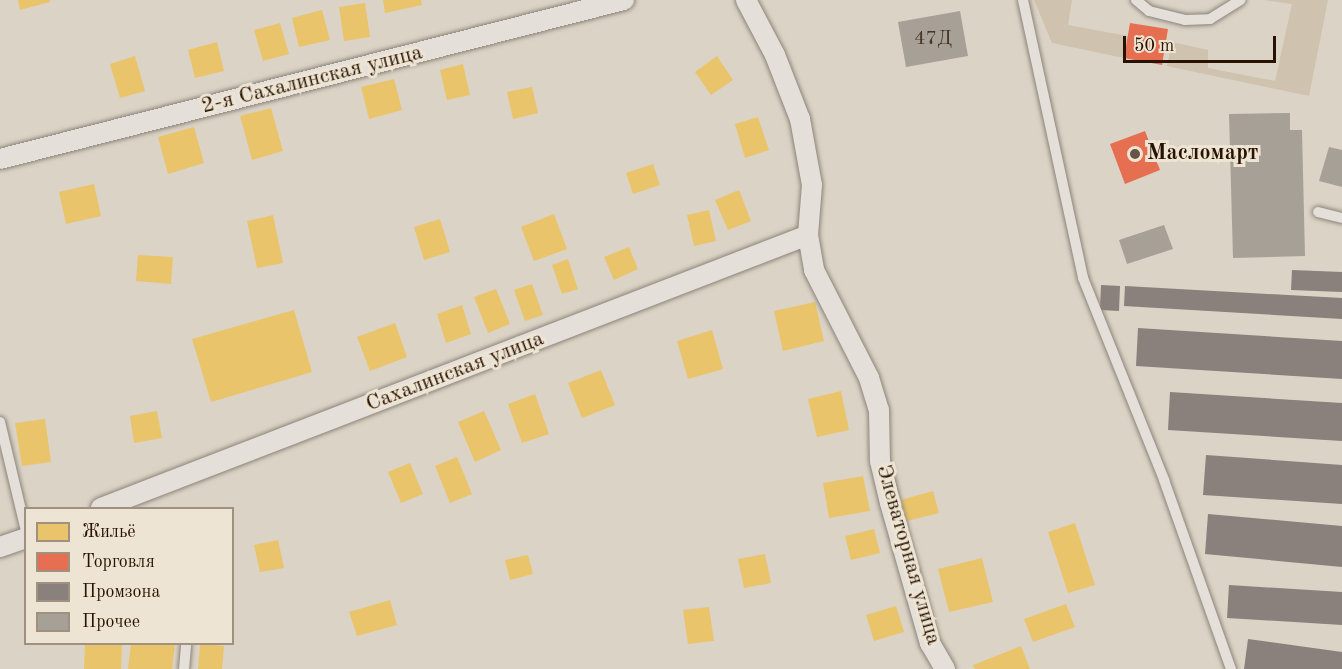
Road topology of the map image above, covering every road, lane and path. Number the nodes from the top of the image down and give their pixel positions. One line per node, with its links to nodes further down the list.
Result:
1 (624, 0): 6 (street, 2-я Сахалинская улица)
2 (746, 0): 9 (street, Элеваторная улица)
3 (1023, 0): 18 (lane)
4 (1137, 0): 5 (lane)
5 (1240, 0)
6 (0, 159)
7 (1318, 212): 8 (lane)
8 (1342, 218)
9 (808, 235): 11 (street, Сахалинская улица); 17 (street, Элеваторная улица)
10 (0, 422): 12 (lane)
11 (104, 507)
12 (24, 523)
13 (24, 539): 14 (street)
14 (0, 547)
15 (186, 645): 16 (lane)
16 (184, 669)
17 (945, 669)
18 (1231, 669)

